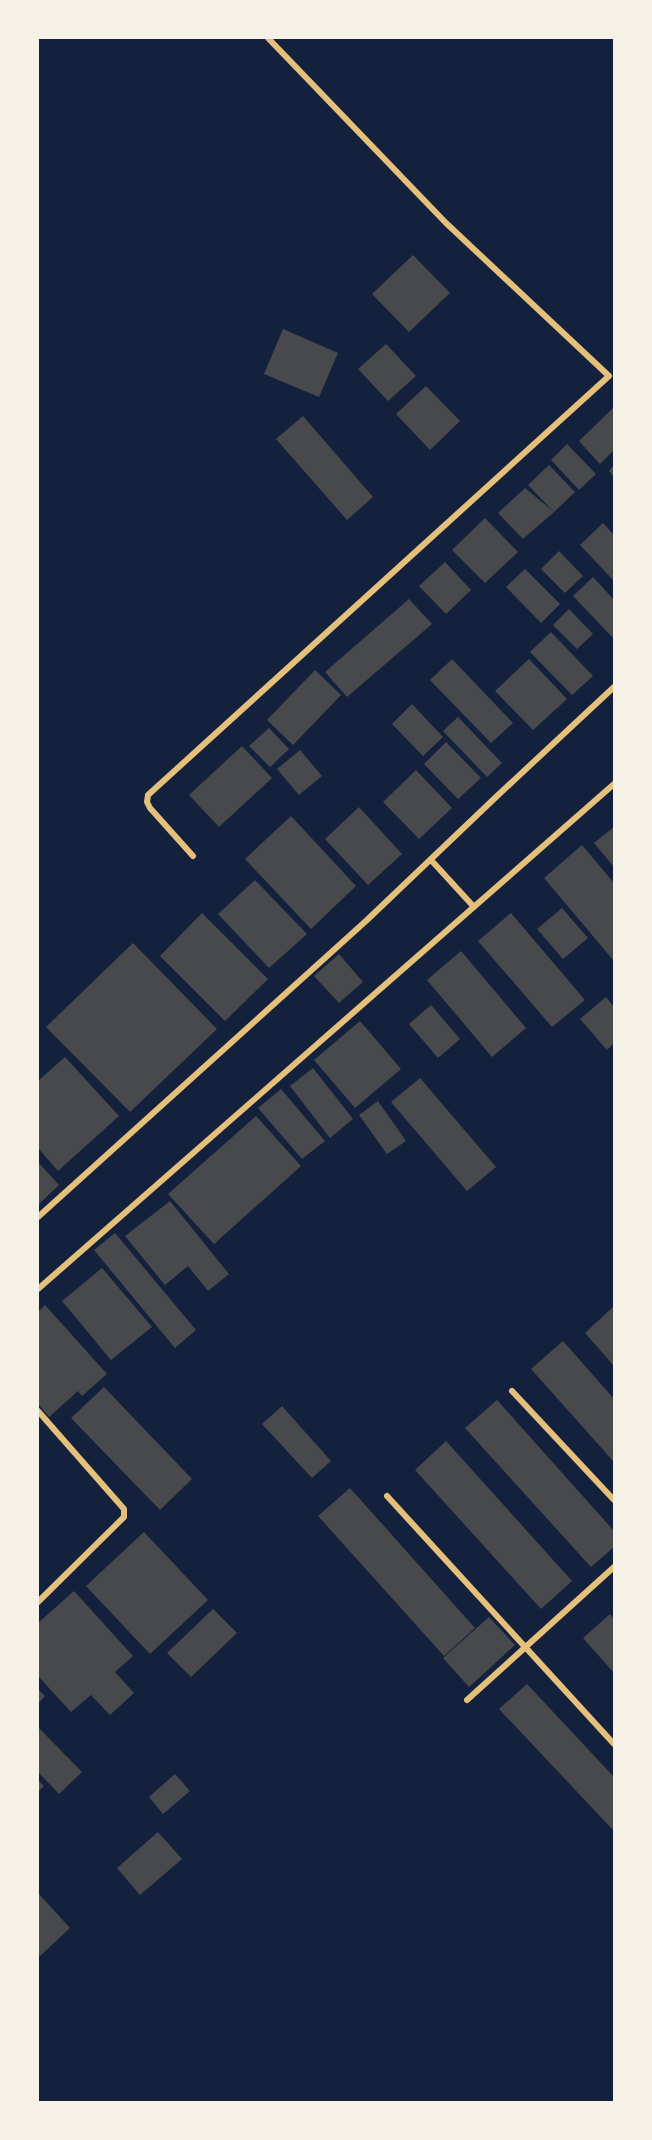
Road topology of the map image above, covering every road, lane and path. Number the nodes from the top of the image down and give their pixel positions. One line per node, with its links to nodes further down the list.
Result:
1 (268, 38): 2 (street)
2 (612, 376): 5 (street)
3 (615, 687): 6 (street)
4 (615, 784): 7 (street)
5 (193, 856)
6 (431, 860): 7 (street); 8 (street)
7 (474, 907): 9 (street)
8 (38, 1217)
9 (38, 1290)
10 (512, 1390): 13 (street)
11 (38, 1411): 15 (street)
12 (387, 1496): 16 (street)
13 (615, 1500)
14 (615, 1567): 16 (street)
15 (38, 1602)
16 (526, 1649): 17 (street); 18 (street)
17 (467, 1700)
18 (615, 1744)

